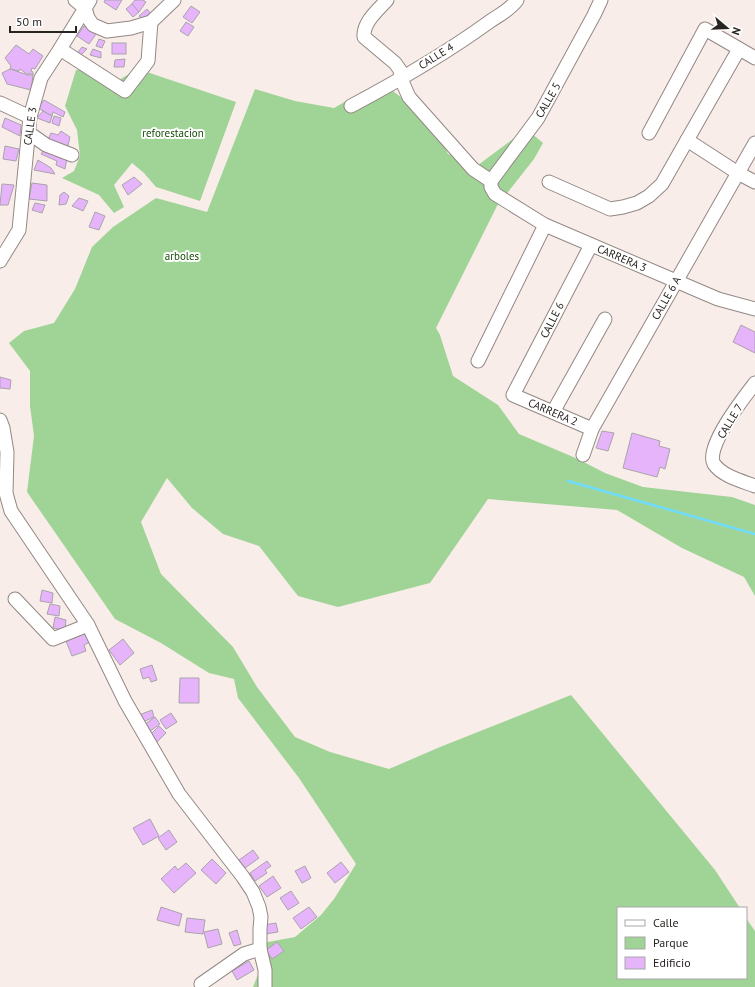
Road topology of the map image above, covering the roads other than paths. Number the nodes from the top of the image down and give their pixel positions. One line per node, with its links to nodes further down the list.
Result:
1 (174, 0): 6 (street)
2 (387, 0): 10 (street)
3 (517, 0): 10 (street, CALLE 4)
4 (601, 0): 20 (street, CALLE 5)
5 (83, 3): 6 (street); 7 (street, CALLE 3)
6 (151, 22): 7 (street)
7 (60, 49): 13 (street, CALLE 3)
8 (740, 49): 9 (street); 15 (street); 16 (street)
9 (755, 58)
10 (401, 79): 12 (street, CALLE 4); 20 (street)
11 (0, 103): 13 (street)
12 (351, 106)
13 (30, 117): 14 (street, CALLE 3)
14 (28, 133): 18 (street); 25 (street, CALLE 3)
15 (649, 133)
16 (687, 140): 19 (street); 21 (street)
17 (755, 143): 19 (street, CALLE 6 A)
18 (72, 155)
19 (738, 173): 22 (street); 26 (street, CALLE 6 A)
20 (491, 181): 23 (street, CARRERA 3)
21 (549, 182)
22 (755, 182)
23 (545, 225): 24 (street, CARRERA 3); 29 (street)
24 (591, 245): 26 (street, CARRERA 3); 31 (street, CALLE 6)
25 (0, 261)
26 (676, 281): 27 (street, CARRERA 3); 34 (street, CALLE 6 A)
27 (755, 309)
28 (605, 319): 32 (street)
29 (478, 361)
30 (755, 383): 36 (street, CALLE 7)
31 (514, 395): 32 (street, CARRERA 2)
32 (553, 412): 34 (street, CARRERA 2)
33 (0, 420): 38 (street)
34 (592, 429): 35 (street, CALLE 6 A)
35 (583, 455)
36 (755, 486)
37 (15, 599): 38 (street)
38 (88, 625): 39 (street)
39 (260, 949): 40 (street); 41 (street)
40 (201, 984)
41 (265, 987)

